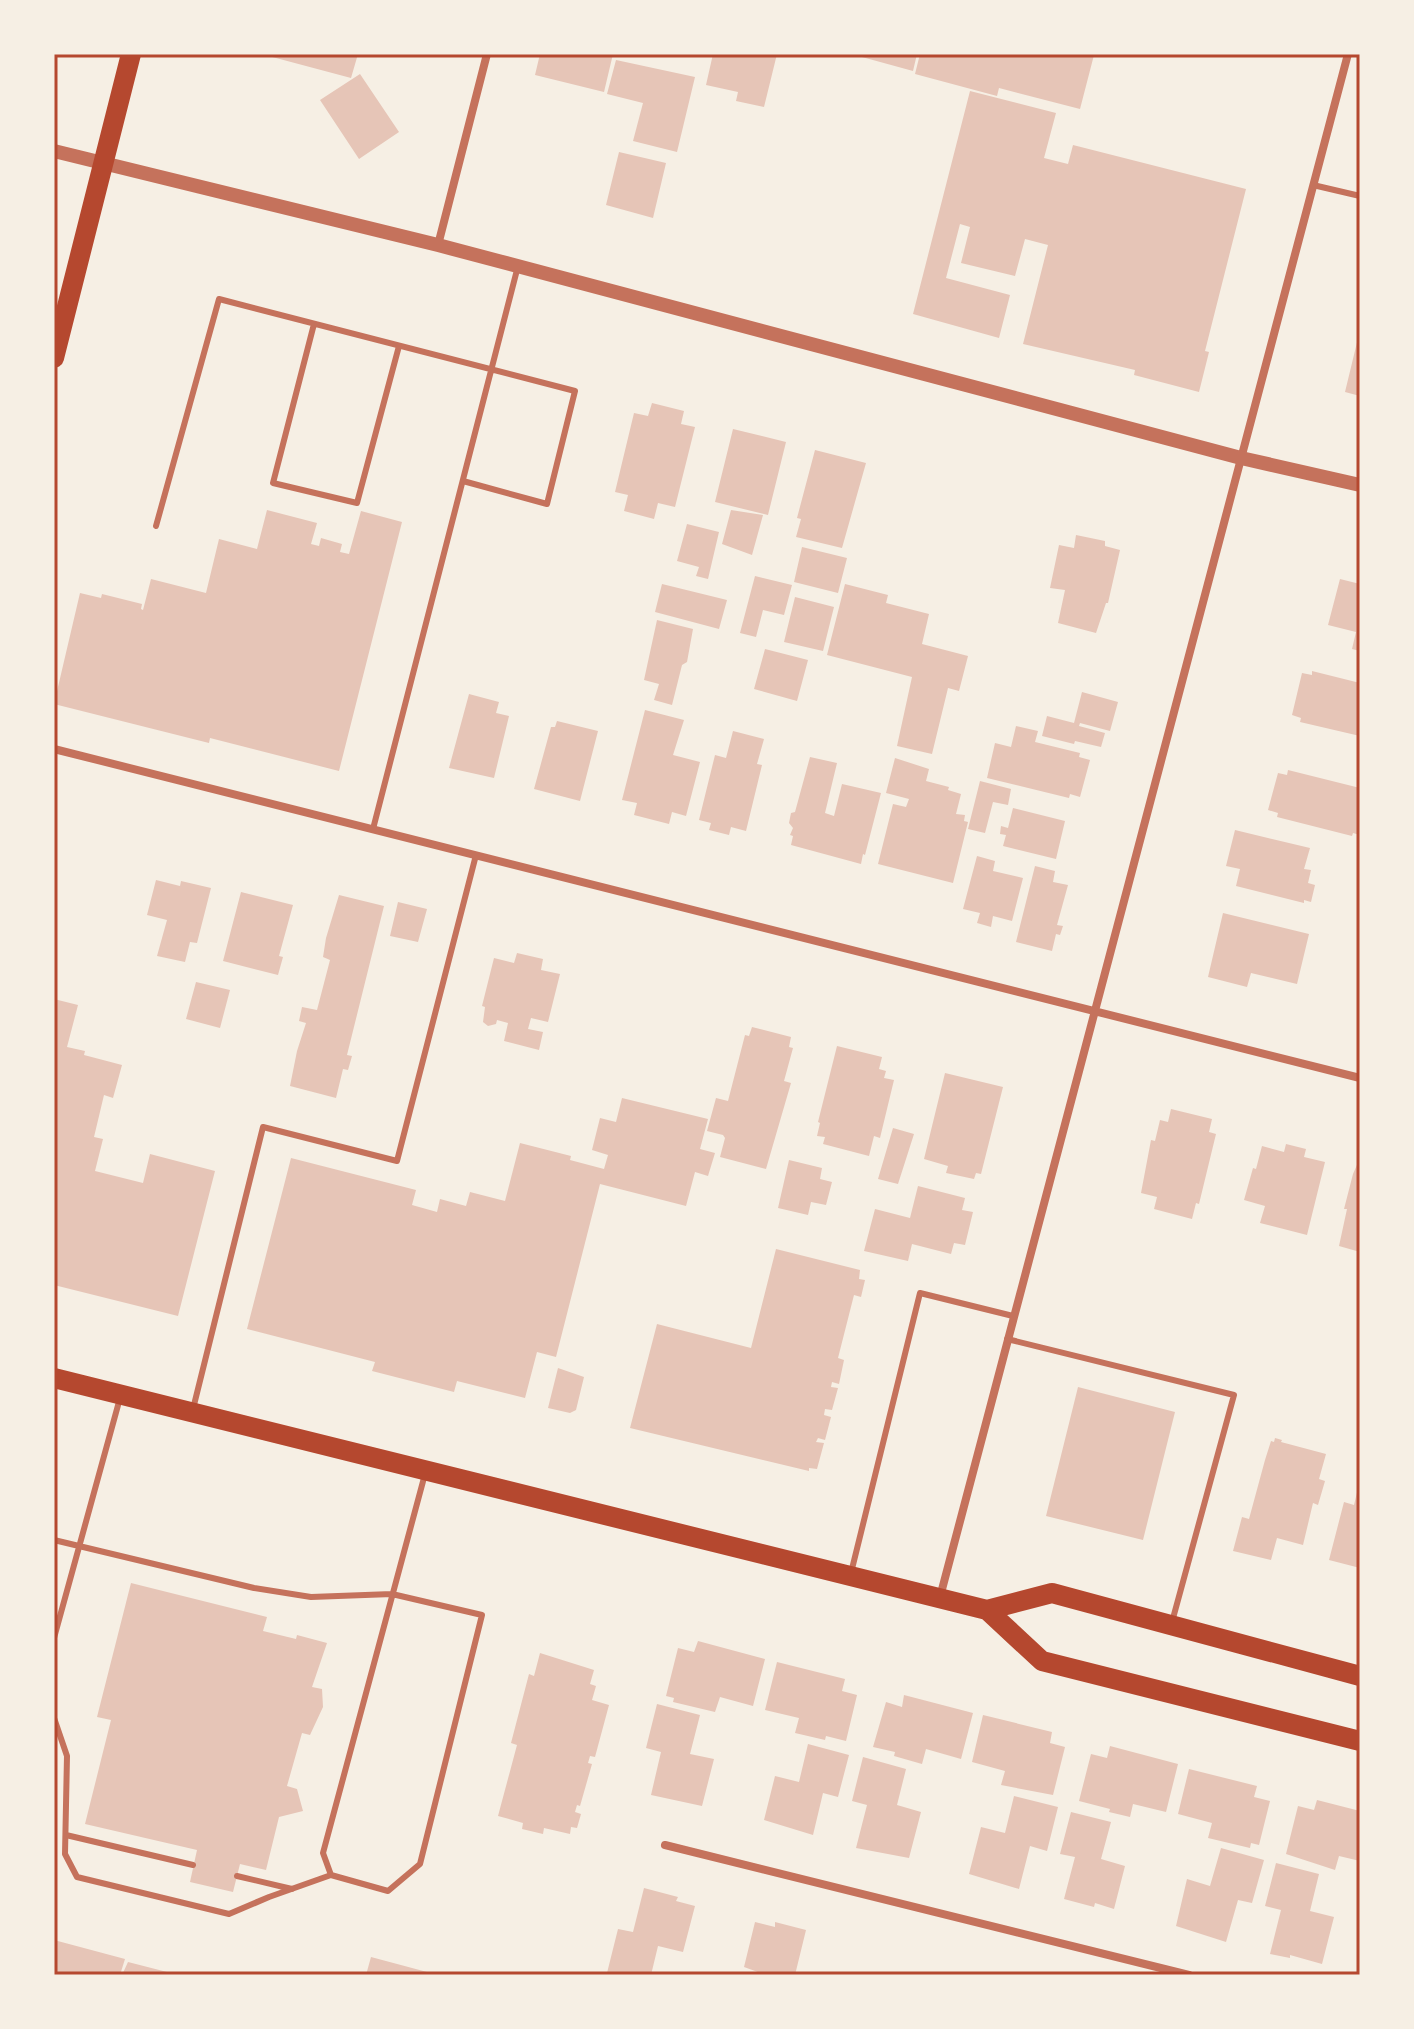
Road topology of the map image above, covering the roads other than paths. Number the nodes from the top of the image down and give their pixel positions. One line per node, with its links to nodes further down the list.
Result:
1 (131, 54): 5 (main road)
2 (487, 54): 8 (street)
3 (1348, 54): 6 (street)
4 (54, 151): 5 (street)
5 (103, 163): 8 (street); 12 (main road)
6 (1313, 185): 7 (lane); 14 (street)
7 (1360, 196)
8 (438, 245): 9 (street)
9 (518, 266): 13 (lane); 14 (street)
10 (314, 324): 11 (lane); 11 (lane); 17 (lane)
11 (399, 346): 13 (lane)
12 (54, 358)
13 (491, 369): 15 (lane); 15 (lane)
14 (1241, 458): 16 (street); 21 (street)
15 (463, 481): 19 (lane)
16 (1360, 485)
17 (156, 526)
18 (54, 749): 19 (street)
19 (373, 829): 20 (street)
20 (476, 855): 21 (street); 27 (lane)
21 (1094, 1010): 22 (street); 23 (street)
22 (1360, 1078)
23 (1013, 1316): 24 (street); 31 (lane)
24 (1007, 1339): 33 (street); 35 (lane)
25 (54, 1378): 26 (main road)
26 (121, 1395): 27 (main road); 30 (lane)
27 (192, 1412): 28 (main road)
28 (426, 1470): 31 (main road); 32 (lane)
29 (54, 1540): 30 (lane)
30 (80, 1546): 32 (lane); 36 (lane)
31 (851, 1575): 33 (main road)
32 (392, 1594): 43 (lane); 43 (lane)
33 (940, 1597): 34 (main road)
34 (987, 1610): 35 (main road); 39 (main road)
35 (1171, 1625): 37 (main road)
36 (54, 1638)
37 (1360, 1676)
38 (54, 1718): 40 (lane)
39 (1360, 1741)
40 (66, 1835): 42 (lane); 45 (lane)
41 (665, 1845): 46 (street)
42 (193, 1865)
43 (331, 1875): 45 (lane)
44 (237, 1876): 45 (lane)
45 (292, 1889)
46 (1189, 1975)

